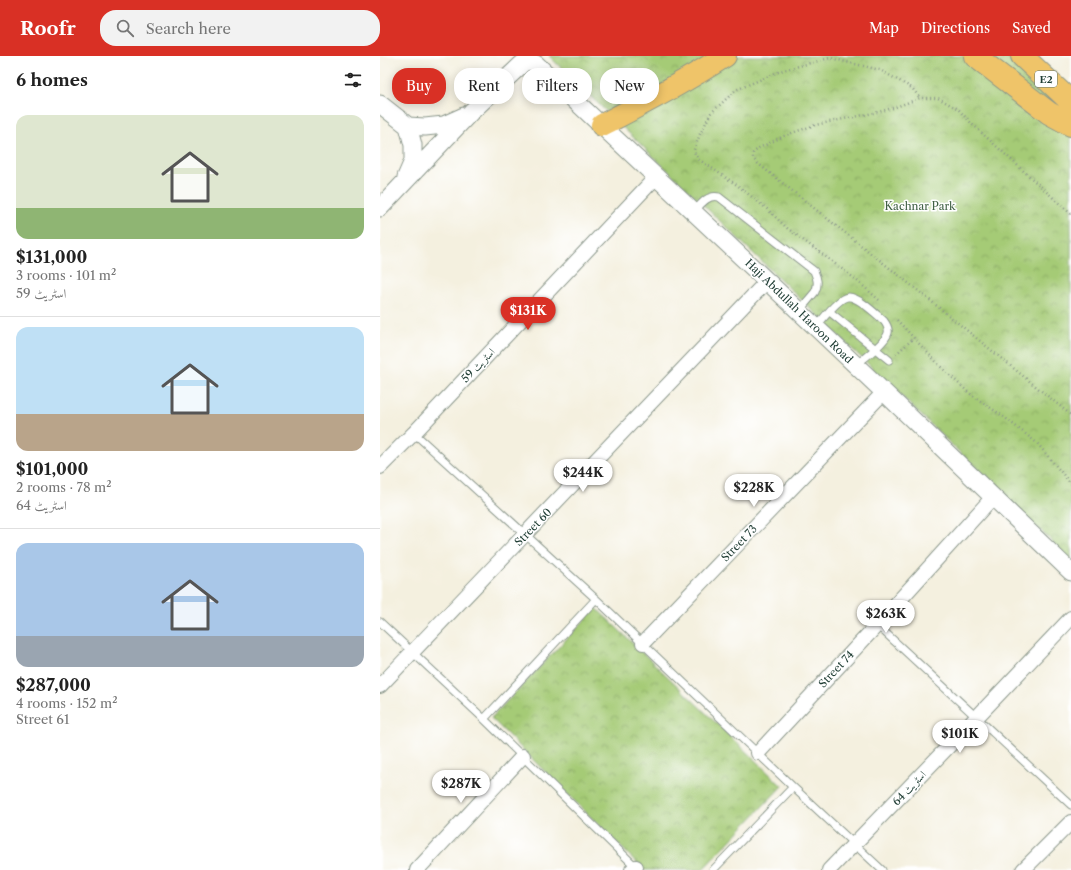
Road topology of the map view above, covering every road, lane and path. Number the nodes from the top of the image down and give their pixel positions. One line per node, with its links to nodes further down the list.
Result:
1 (725, 56): 8 (highway)
2 (975, 56): 9 (highway)
3 (1022, 56): 5 (highway, E2)
4 (920, 98): 15 (path); 17 (path); 27 (path)
5 (1071, 102)
6 (380, 104): 10 (street)
7 (471, 112): 8 (street, Haji Abdullah Haroon Road); 10 (street); 12 (street)
8 (602, 125): 11 (street, Haji Abdullah Haroon Road)
9 (1071, 125)
10 (408, 126): 12 (street)
11 (657, 176): 14 (street, Haji Abdullah Haroon Road); 28 (street, اسٹریٹ 59)
12 (404, 182): 13 (street)
13 (380, 208)
14 (694, 212): 16 (street, Haji Abdullah Haroon Road); 18 (lane)
15 (1071, 214)
16 (767, 280): 18 (street, Haji Abdullah Haroon Road); 32 (street, Street 60)
17 (880, 302)
18 (799, 311): 21 (street, Haji Abdullah Haroon Road)
19 (830, 312): 21 (lane); 23 (lane); 23 (lane)
20 (894, 317): 22 (path)
21 (816, 327): 25 (street, Haji Abdullah Haroon Road)
22 (914, 338): 24 (path); 30 (path)
23 (875, 349): 24 (lane); 25 (lane)
24 (889, 360)
25 (856, 365): 26 (street, Haji Abdullah Haroon Road)
26 (884, 392): 31 (street, Haji Abdullah Haroon Road); 38 (street, Street 73)
27 (1071, 415)
28 (414, 433): 29 (street, اسٹریٹ 59); 32 (lane)
29 (380, 467)
30 (1071, 484)
31 (993, 496): 33 (street, Haji Abdullah Haroon Road); 37 (street, Street 74)
32 (525, 535): 34 (lane); 39 (street, Street 60)
33 (1071, 572)
34 (596, 599): 38 (lane); 42 (lane)
35 (1071, 618): 41 (street, اسٹریٹ 64)
36 (380, 622): 39 (lane)
37 (877, 625): 41 (lane); 43 (street, Street 74)
38 (643, 642): 43 (lane)
39 (413, 652): 40 (street, Street 60); 42 (lane)
40 (380, 686)
41 (977, 717): 46 (lane); 48 (street, اسٹریٹ 64)
42 (484, 719): 44 (lane)
43 (758, 753): 45 (lane)
44 (523, 756): 49 (lane); 50 (street)
45 (793, 787): 48 (lane); 51 (lane)
46 (1071, 805)
47 (1071, 822): 54 (street)
48 (854, 844): 52 (street, اسٹریٹ 64); 53 (lane)
49 (636, 869)
50 (417, 870)
51 (713, 870)
52 (829, 870)
53 (882, 870)
54 (1023, 870)

